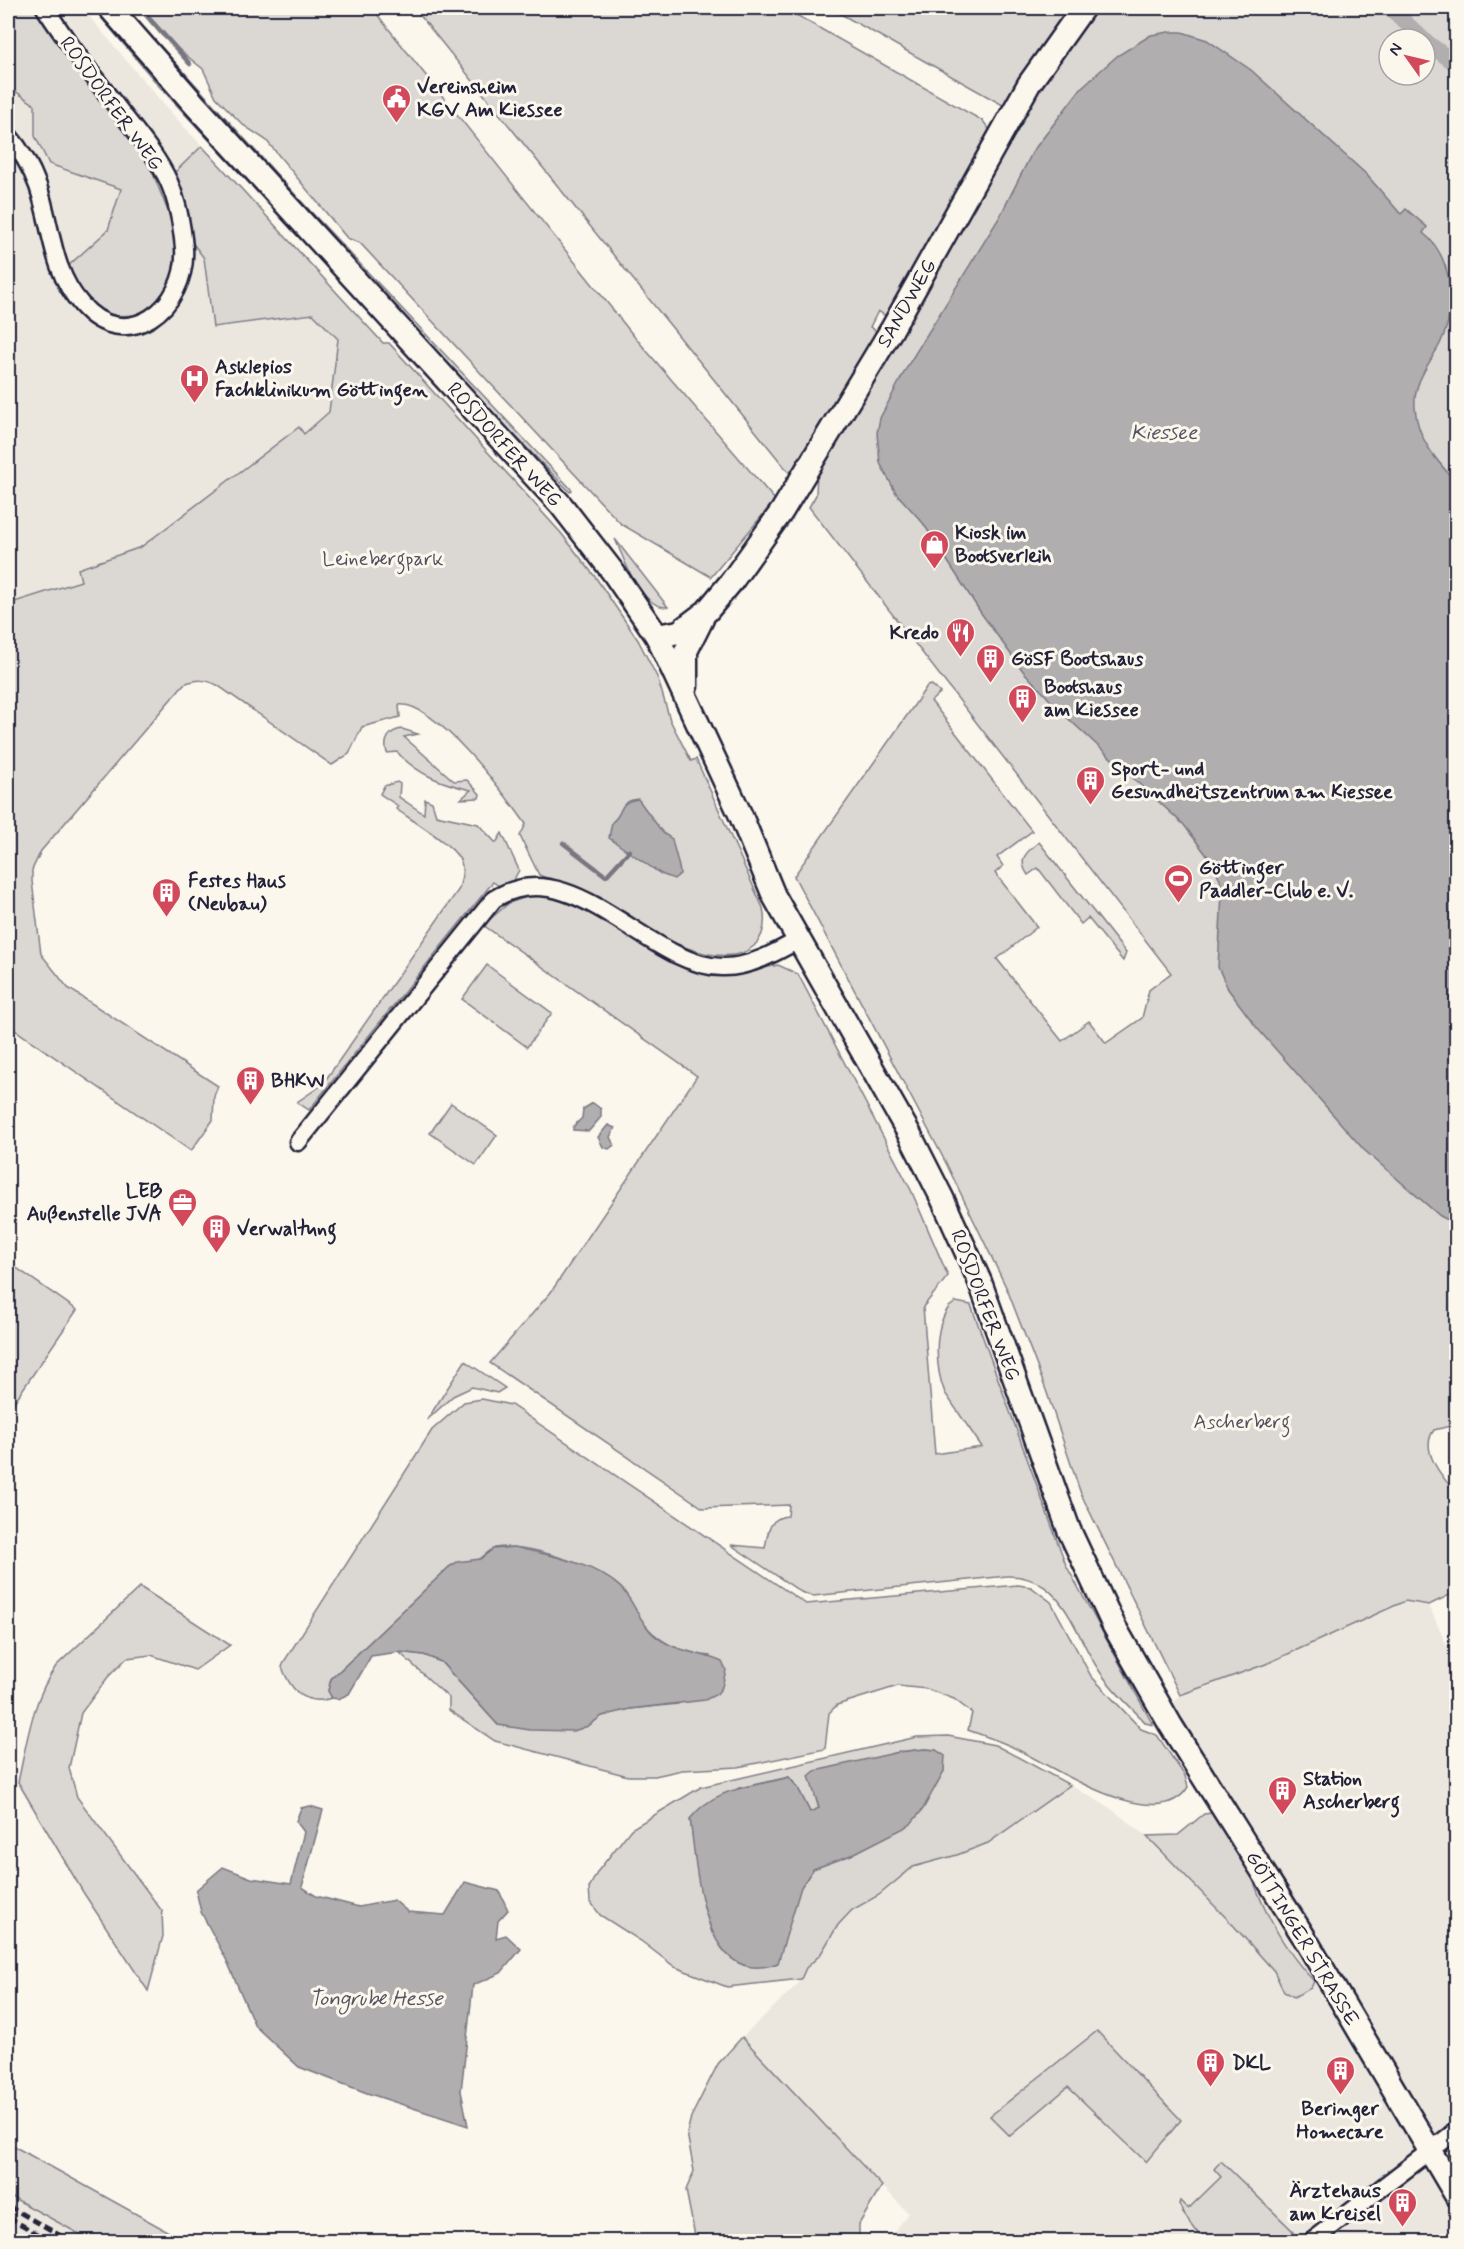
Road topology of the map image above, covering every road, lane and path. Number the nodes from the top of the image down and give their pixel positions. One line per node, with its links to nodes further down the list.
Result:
1 (45, 8): 4 (street, ROSDORFER WEG)
2 (110, 8): 6 (main road, ROSDORFER WEG)
3 (1083, 8): 5 (main road, SANDWEG)
4 (8, 135)
5 (714, 603): 6 (main road, SANDWEG); 7 (main road)
6 (657, 636): 7 (main road, ROSDORFER WEG)
7 (687, 700): 8 (main road, ROSDORFER WEG)
8 (800, 939): 9 (street); 10 (main road, ROSDORFER WEG)
9 (298, 1142)
10 (1146, 1682): 12 (main road, GÖTTINGER STRASSE)
11 (1456, 2131): 12 (street)
12 (1431, 2152): 13 (main road, GÖTTINGER STRASSE); 14 (street)
13 (1456, 2195)
14 (1311, 2241)

